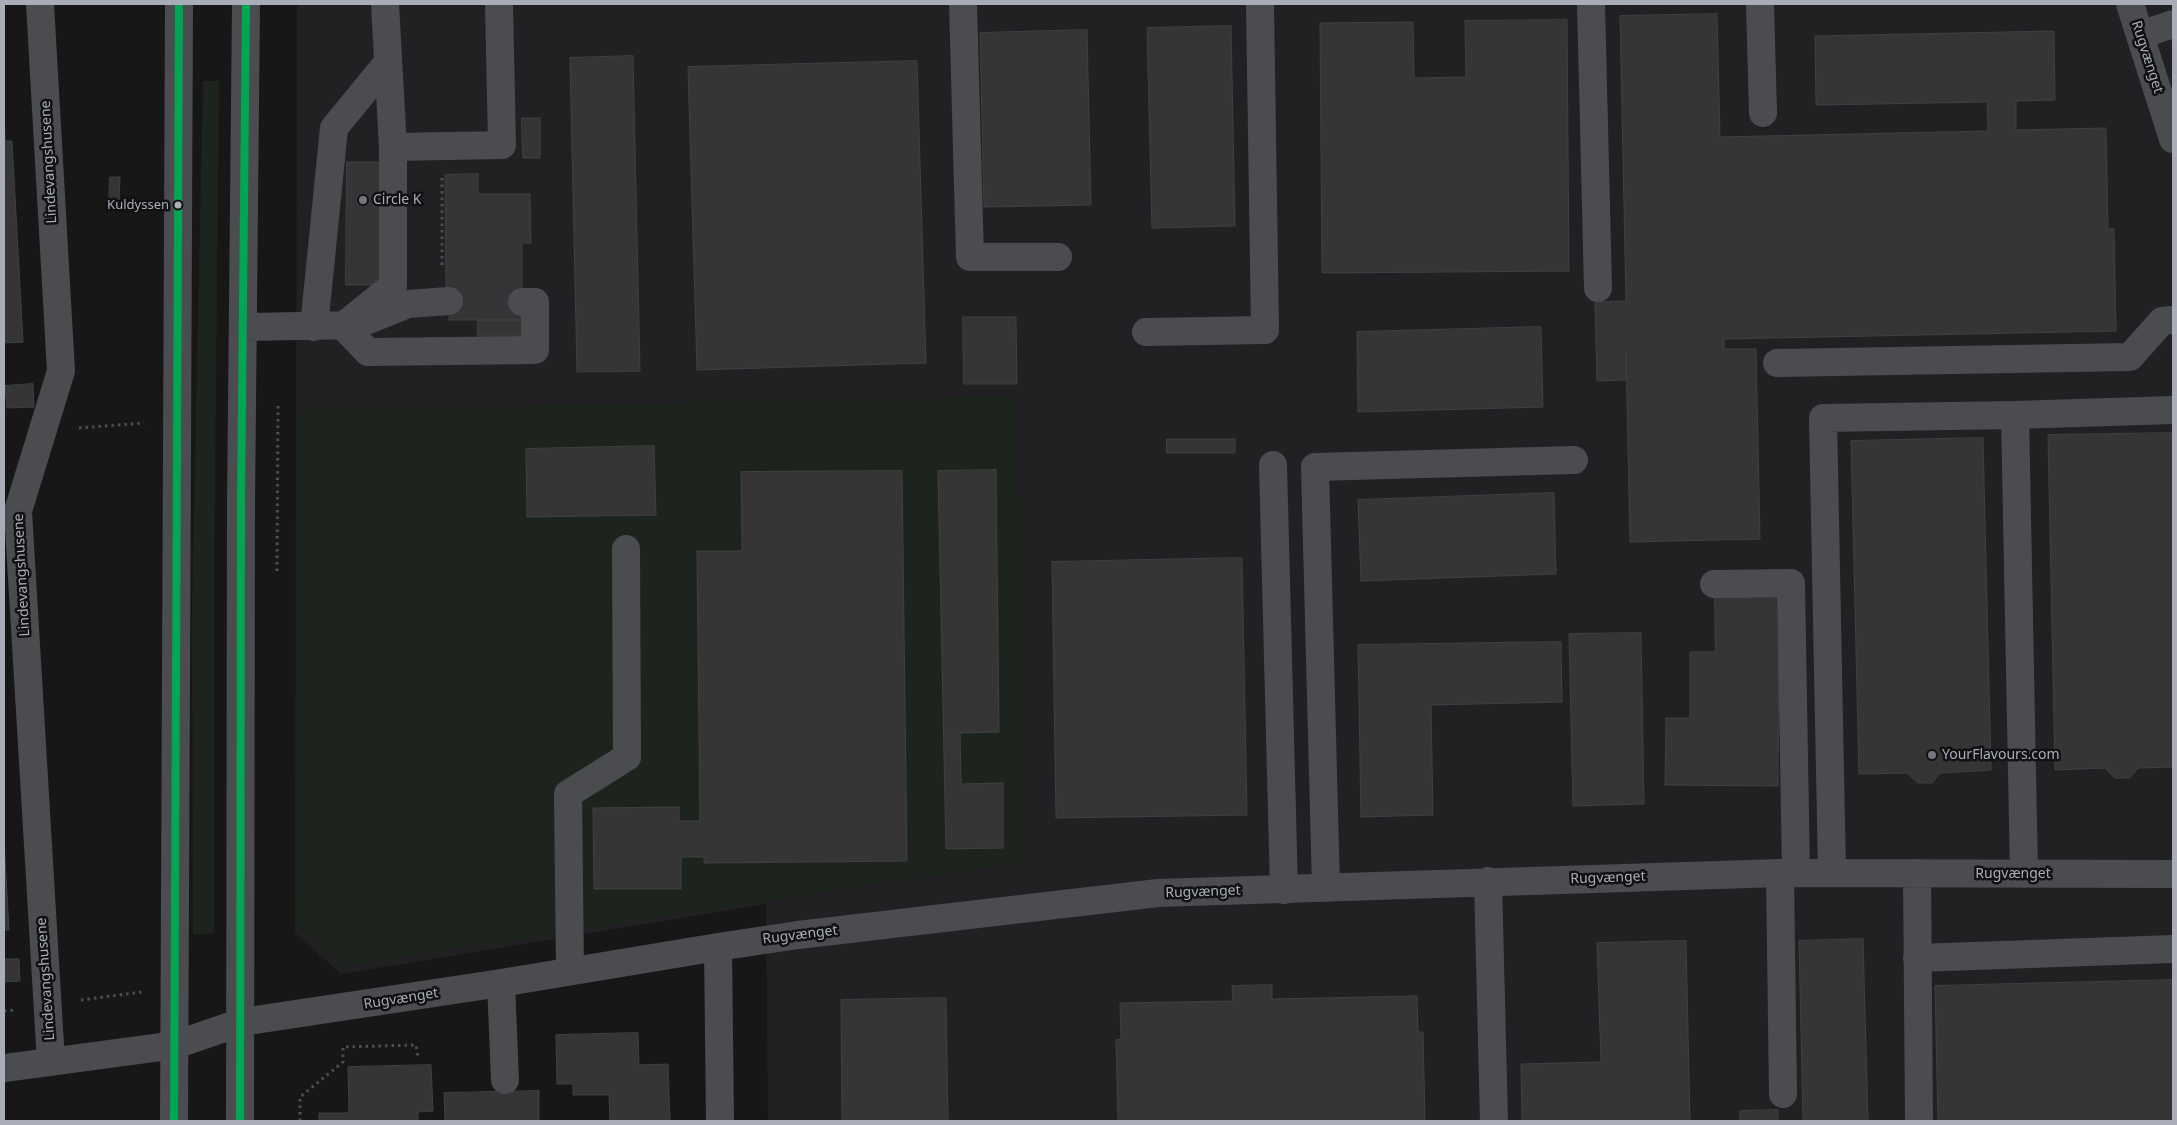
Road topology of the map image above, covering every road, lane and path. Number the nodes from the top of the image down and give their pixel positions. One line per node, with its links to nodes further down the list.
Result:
1 (40, 4): 49 (street, Lindevangshusene)
2 (179, 4): 51 (street)
3 (246, 4): 25 (street)
4 (385, 4): 13 (street)
5 (499, 4): 17 (street)
6 (963, 4): 18 (street)
7 (1260, 4): 27 (street)
8 (1591, 4): 20 (street)
9 (1760, 4): 14 (street)
10 (2130, 4): 12 (street, Rugvænget)
11 (2173, 24): 12 (street)
12 (2140, 35): 15 (street, Rugvænget)
13 (388, 62): 16 (street); 26 (street)
14 (1763, 113)
15 (2173, 139)
16 (393, 147): 17 (street); 24 (street)
17 (442, 147): 19 (path)
18 (1058, 257)
19 (442, 275)
20 (1598, 288)
21 (449, 301): 24 (street)
22 (522, 302): 24 (street)
23 (2173, 320): 28 (street)
24 (342, 326): 26 (street)
25 (244, 327): 26 (street); 50 (street)
26 (314, 327)
27 (1146, 332)
28 (1777, 363)
29 (2173, 410): 30 (street)
30 (2015, 415): 36 (street); 38 (street)
31 (1574, 460): 41 (street)
32 (1273, 465): 42 (street)
33 (626, 549): 46 (street)
34 (1714, 584): 35 (street)
35 (1788, 873): 36 (street, Rugvænget); 40 (street, Rugvænget); 56 (street)
36 (1832, 873): 37 (street, Rugvænget)
37 (1917, 873): 38 (street, Rugvænget); 45 (street)
38 (2024, 874): 39 (street, Rugvænget)
39 (2173, 874)
40 (1488, 881): 41 (street, Rugvænget); 61 (street)
41 (1326, 888): 42 (street, Rugvænget)
42 (1284, 890): 43 (street, Rugvænget)
43 (718, 947): 46 (street, Rugvænget); 60 (street)
44 (2173, 949): 45 (street)
45 (1917, 958): 62 (street)
46 (570, 970): 47 (street, Rugvænget)
47 (501, 983): 50 (street, Rugvænget); 55 (street)
48 (142, 992): 49 (path)
49 (48, 1005): 53 (street, Lindevangshusene)
50 (242, 1022): 51 (street); 58 (street)
51 (175, 1045): 53 (street); 57 (street)
52 (418, 1056): 59 (path)
53 (52, 1062): 54 (street)
54 (4, 1068)
55 (505, 1080)
56 (1783, 1094)
57 (174, 1121)
58 (240, 1121)
59 (300, 1121)
60 (720, 1121)
61 (1494, 1121)
62 (1919, 1121)

